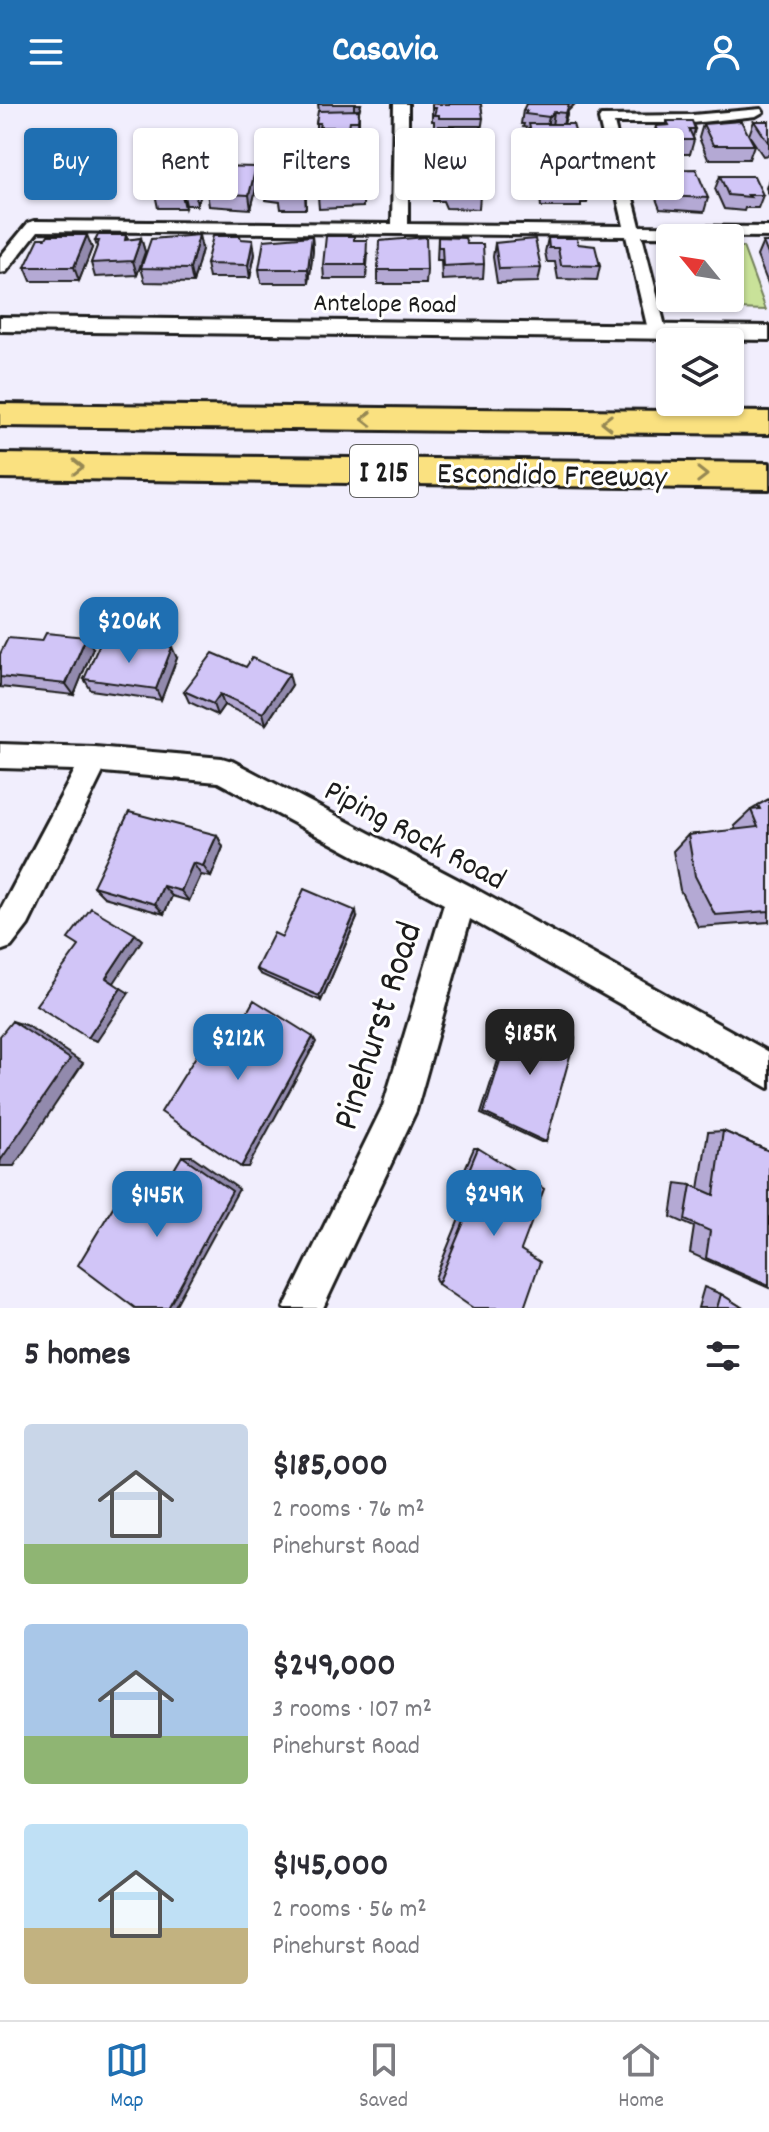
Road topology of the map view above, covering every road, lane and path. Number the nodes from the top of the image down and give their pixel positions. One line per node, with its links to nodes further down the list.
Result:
1 (401, 104): 3 (street)
2 (756, 112): 4 (street)
3 (400, 229): 4 (street); 6 (street)
4 (634, 231): 5 (street); 8 (street)
5 (769, 232)
6 (0, 268)
7 (0, 324): 11 (street, Antelope Road)
8 (657, 328)
9 (744, 333): 10 (street, Antelope Road)
10 (769, 333)
11 (656, 334)
12 (0, 415): 13 (highway, Escondido Freeway / I 215, one-way to 12)
13 (769, 423)
14 (0, 466): 15 (highway, Escondido Freeway / I 215, one-way to 15)
15 (769, 476)
16 (0, 756): 17 (street, Piping Rock Road)
17 (95, 759): 18 (street, Piping Rock Road); 19 (street)
18 (461, 897): 20 (street, Piping Rock Road); 21 (street, Pinehurst Road)
19 (0, 936)
20 (769, 1071)
21 (303, 1308)

